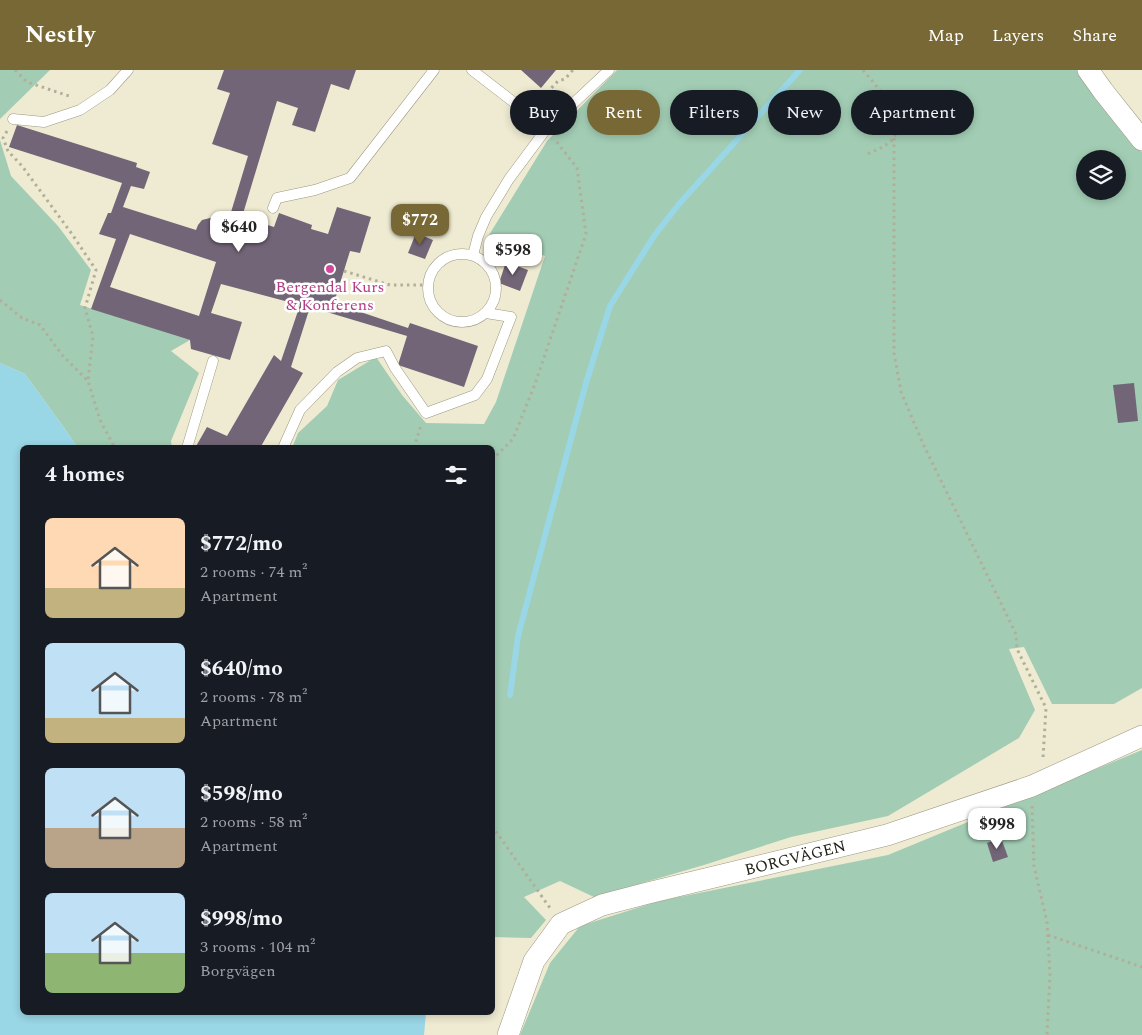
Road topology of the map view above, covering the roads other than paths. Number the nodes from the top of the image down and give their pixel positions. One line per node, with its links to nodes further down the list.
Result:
1 (128, 70): 8 (lane)
2 (434, 70): 11 (lane)
3 (472, 70): 6 (lane)
4 (609, 70): 7 (lane)
5 (1088, 70): 10 (street)
6 (510, 99)
7 (577, 100)
8 (13, 119)
9 (542, 135): 12 (lane)
10 (1142, 140)
11 (272, 208)
12 (473, 255): 13 (lane); 13 (lane)
13 (486, 313): 16 (lane)
14 (213, 361): 15 (lane)
15 (188, 445)
16 (284, 445)
17 (1142, 736): 18 (street, BORGVÄGEN)
18 (508, 1035)

